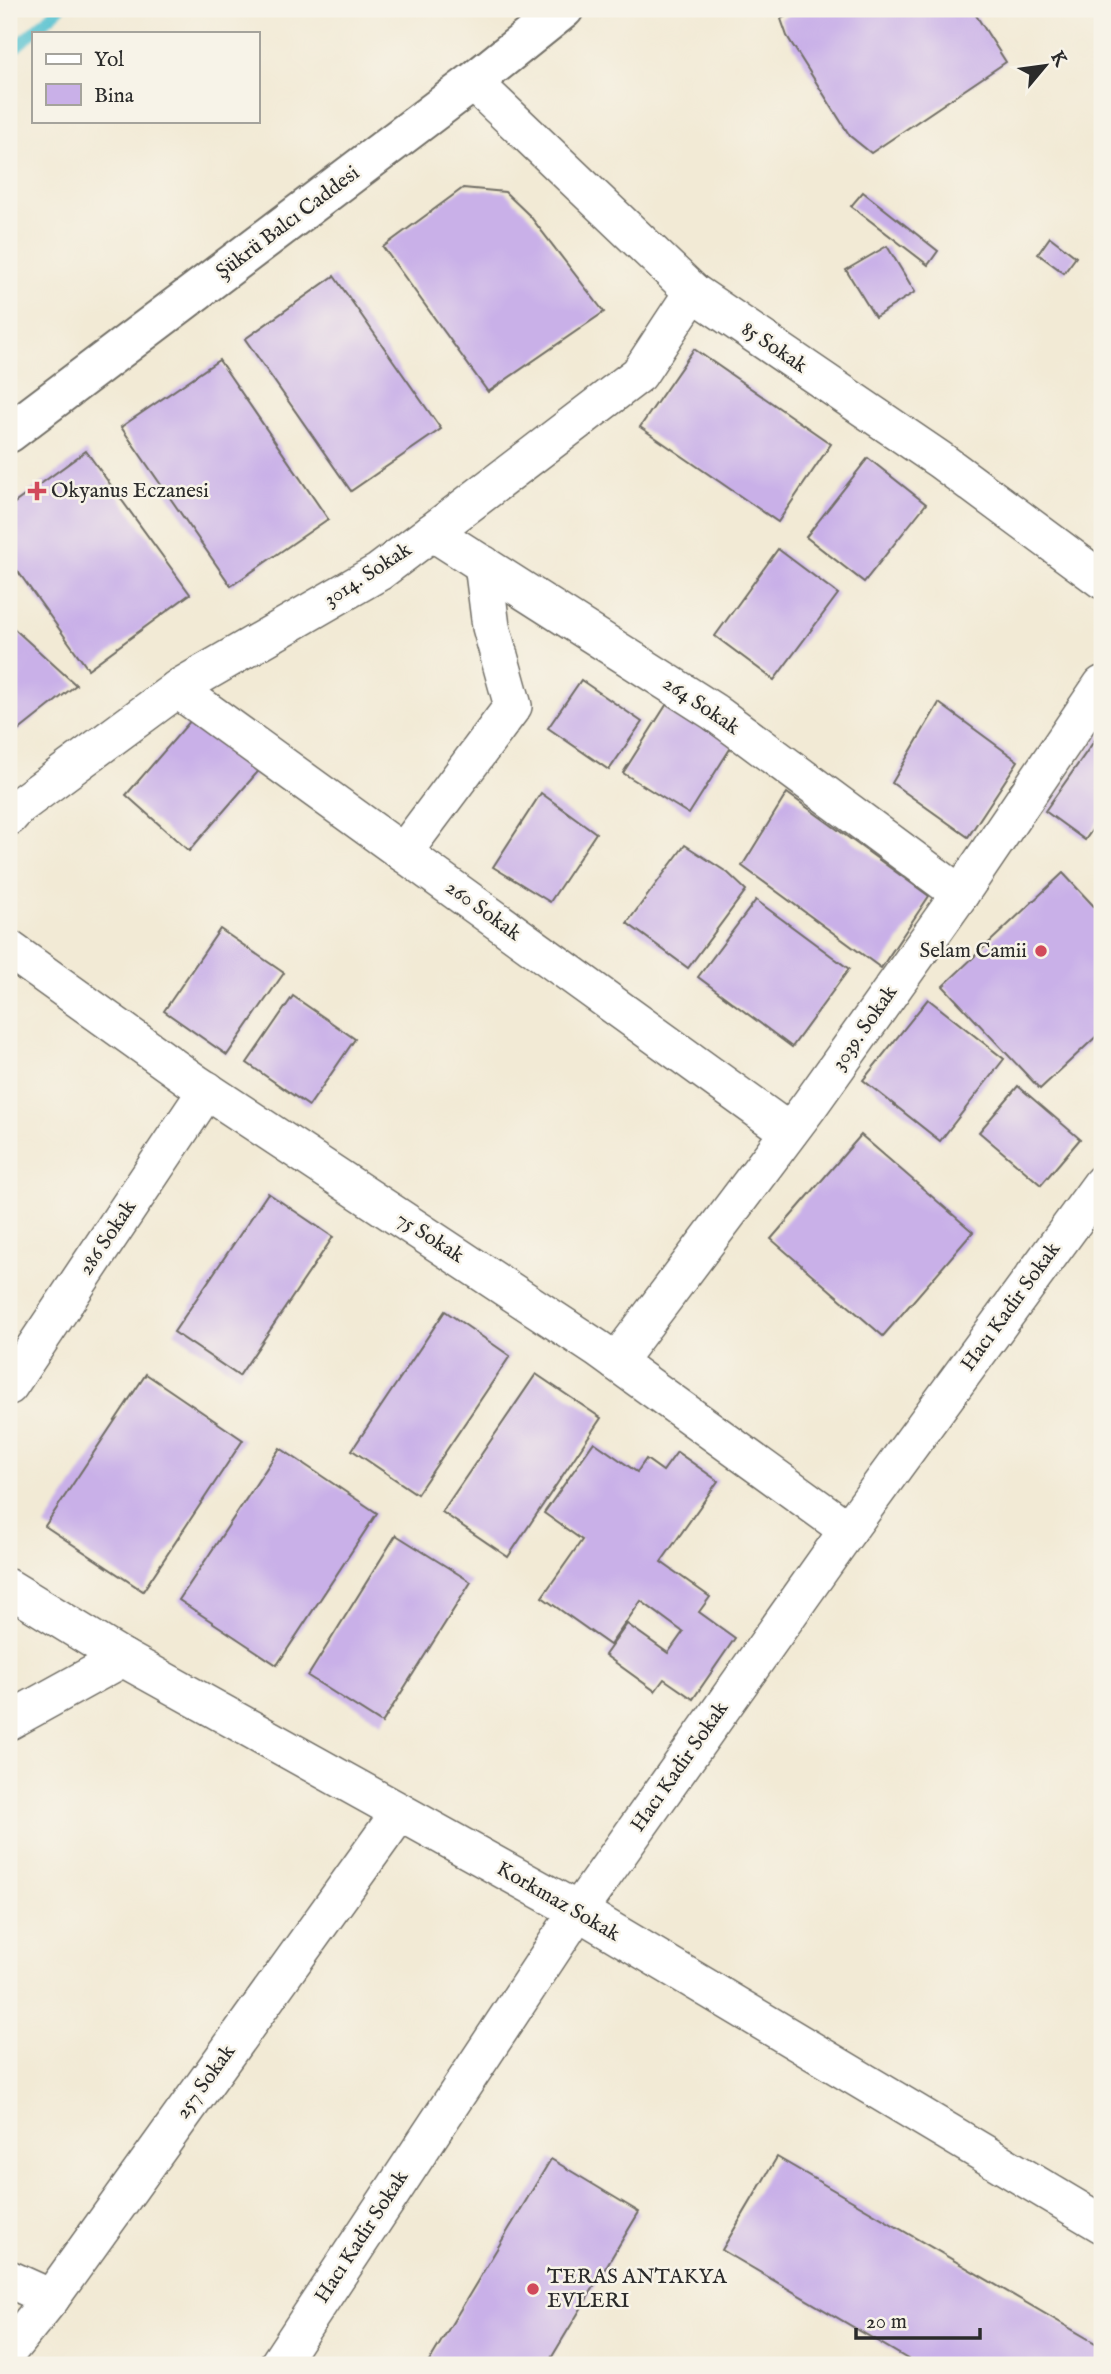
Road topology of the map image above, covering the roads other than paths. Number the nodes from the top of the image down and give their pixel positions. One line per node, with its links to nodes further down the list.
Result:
1 (564, 9): 2 (street, Şükrü Balcı Caddesi)
2 (473, 82): 3 (street, 85 Sokak); 4 (street, Şükrü Balcı Caddesi)
3 (693, 292): 5 (street, 3014. Sokak); 7 (street, 85 Sokak)
4 (9, 433)
5 (432, 532): 6 (street, 264 Sokak); 9 (street, 3014. Sokak)
6 (483, 564): 11 (street); 12 (street, 264 Sokak)
7 (1102, 580)
8 (1102, 685): 12 (street, 3039. Sokak)
9 (177, 689): 10 (street, 3014. Sokak); 11 (street, 260 Sokak)
10 (9, 817)
11 (402, 853): 15 (street, 260 Sokak)
12 (960, 894): 15 (street, 3039. Sokak)
13 (9, 949): 14 (street, 75 Sokak)
14 (207, 1090): 17 (street, 75 Sokak); 18 (street, 286 Sokak)
15 (789, 1132): 17 (street, 3039. Sokak)
16 (1102, 1183): 19 (street, Hacı Kadir Sokak)
17 (616, 1362): 19 (street, 75 Sokak)
18 (9, 1386)
19 (848, 1530): 24 (street, Hacı Kadir Sokak)
20 (9, 1588): 21 (street, Korkmaz Sokak)
21 (123, 1658): 22 (street); 23 (street, Korkmaz Sokak)
22 (9, 1721)
23 (400, 1812): 24 (street, Korkmaz Sokak); 27 (street, 257 Sokak)
24 (578, 1912): 25 (street, Korkmaz Sokak); 29 (street, Hacı Kadir Sokak)
25 (1102, 2224)
26 (9, 2279): 27 (street)
27 (51, 2298): 28 (street, 257 Sokak)
28 (9, 2350)
29 (278, 2365)

